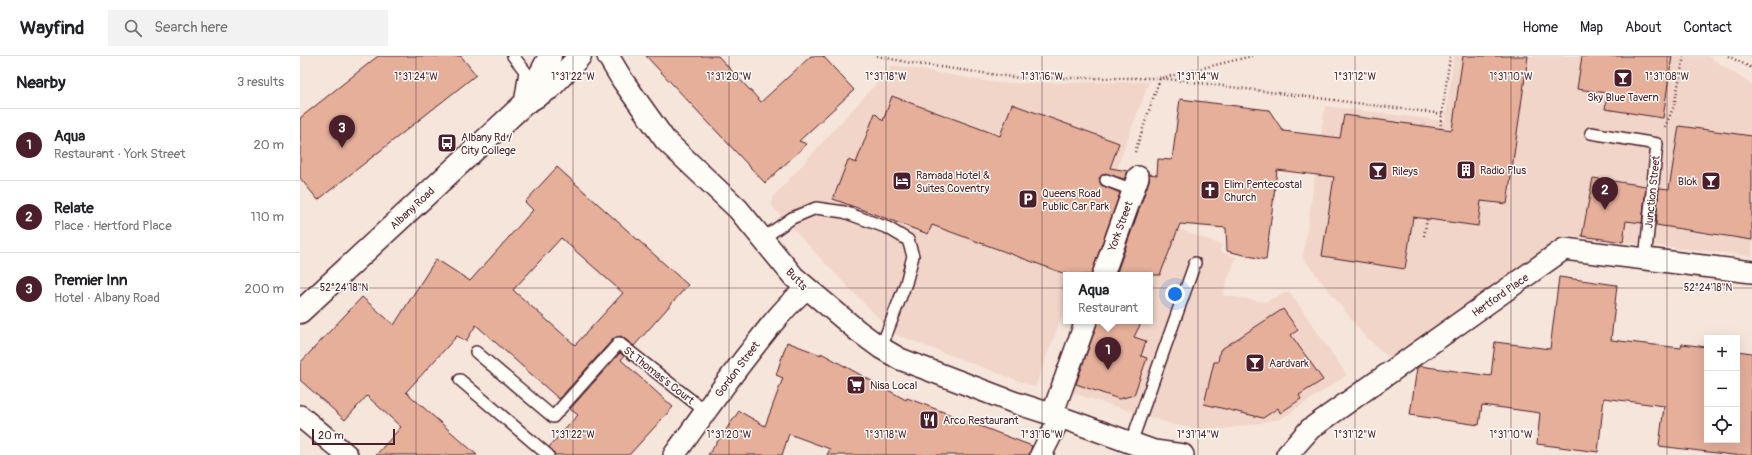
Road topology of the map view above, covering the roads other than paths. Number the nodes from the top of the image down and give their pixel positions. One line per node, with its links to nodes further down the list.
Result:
1 (513, 56): 5 (lane)
2 (550, 56): 5 (street, Albany Road)
3 (580, 56): 5 (street, Albany Road)
4 (608, 56): 9 (street, Butts)
5 (522, 106): 15 (street, Albany Road)
6 (1591, 133): 10 (lane, Junction Street)
7 (1106, 180): 8 (lane)
8 (1136, 184): 12 (street, York Street)
9 (762, 239): 14 (street, Butts); 17 (lane)
10 (1645, 260): 13 (street, Hertford Place); 29 (street, Hertford Place)
11 (1195, 263): 23 (lane)
12 (1104, 272)
13 (1752, 272)
14 (806, 289): 17 (street, Butts); 20 (street, Gordon Street)
15 (300, 312)
16 (1085, 324): 22 (street)
17 (881, 348): 22 (street, Butts)
18 (476, 352): 20 (lane, St Thomas's Court)
19 (460, 380): 25 (lane)
20 (705, 411): 26 (street, Gordon Street)
21 (300, 416): 24 (street)
22 (1056, 416): 23 (street, Butts); 27 (street)
23 (1132, 443): 28 (street, Butts)
24 (347, 455)
25 (548, 455)
26 (674, 455)
27 (1041, 455)
28 (1183, 455)
29 (1288, 455)

